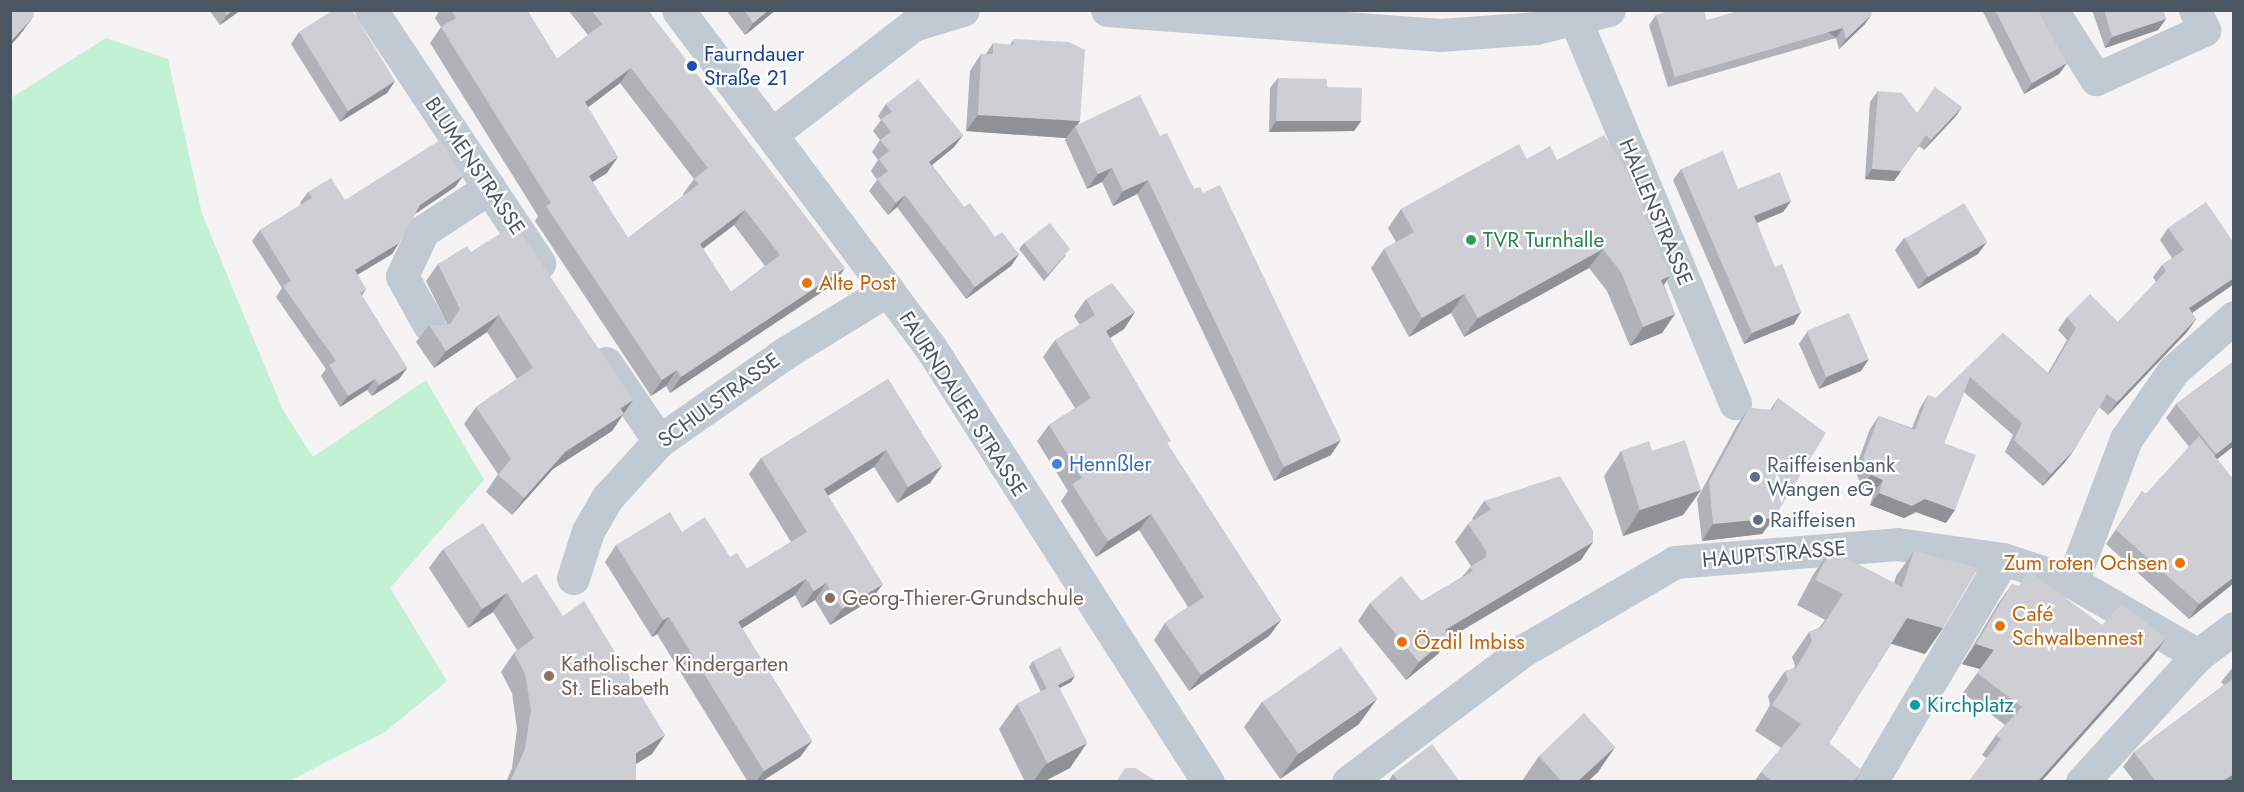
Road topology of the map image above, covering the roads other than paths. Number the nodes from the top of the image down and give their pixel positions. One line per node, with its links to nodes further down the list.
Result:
1 (371, 10): 11 (street, BLUMENSTRASSE)
2 (678, 10): 10 (street, FAURNDAUER STRASSE)
3 (963, 10): 10 (street)
4 (1107, 10): 8 (street)
5 (1609, 10): 9 (street)
6 (2052, 10): 7 (street)
7 (2195, 10)
8 (1540, 19): 9 (street)
9 (1576, 21): 17 (street, HALLENSTRASSE)
10 (772, 133): 12 (street, FAURNDAUER STRASSE)
11 (489, 188): 13 (street, BLUMENSTRASSE); 15 (street)
12 (888, 290): 18 (street, SCHULSTRASSE); 24 (street, FAURNDAUER STRASSE)
13 (558, 291)
14 (2234, 317): 21 (street)
15 (429, 325)
16 (590, 338): 18 (street)
17 (1735, 403)
18 (659, 441): 20 (street, SCHULSTRASSE)
19 (2003, 559): 21 (street, HAUPTSTRASSE); 25 (street, HAUPTSTRASSE); 26 (street)
20 (573, 578)
21 (2072, 582): 23 (street, HAUPTSTRASSE)
22 (2234, 628): 23 (street)
23 (2198, 655): 27 (street)
24 (1208, 782)
25 (1348, 782)
26 (1871, 782)
27 (2082, 782)

